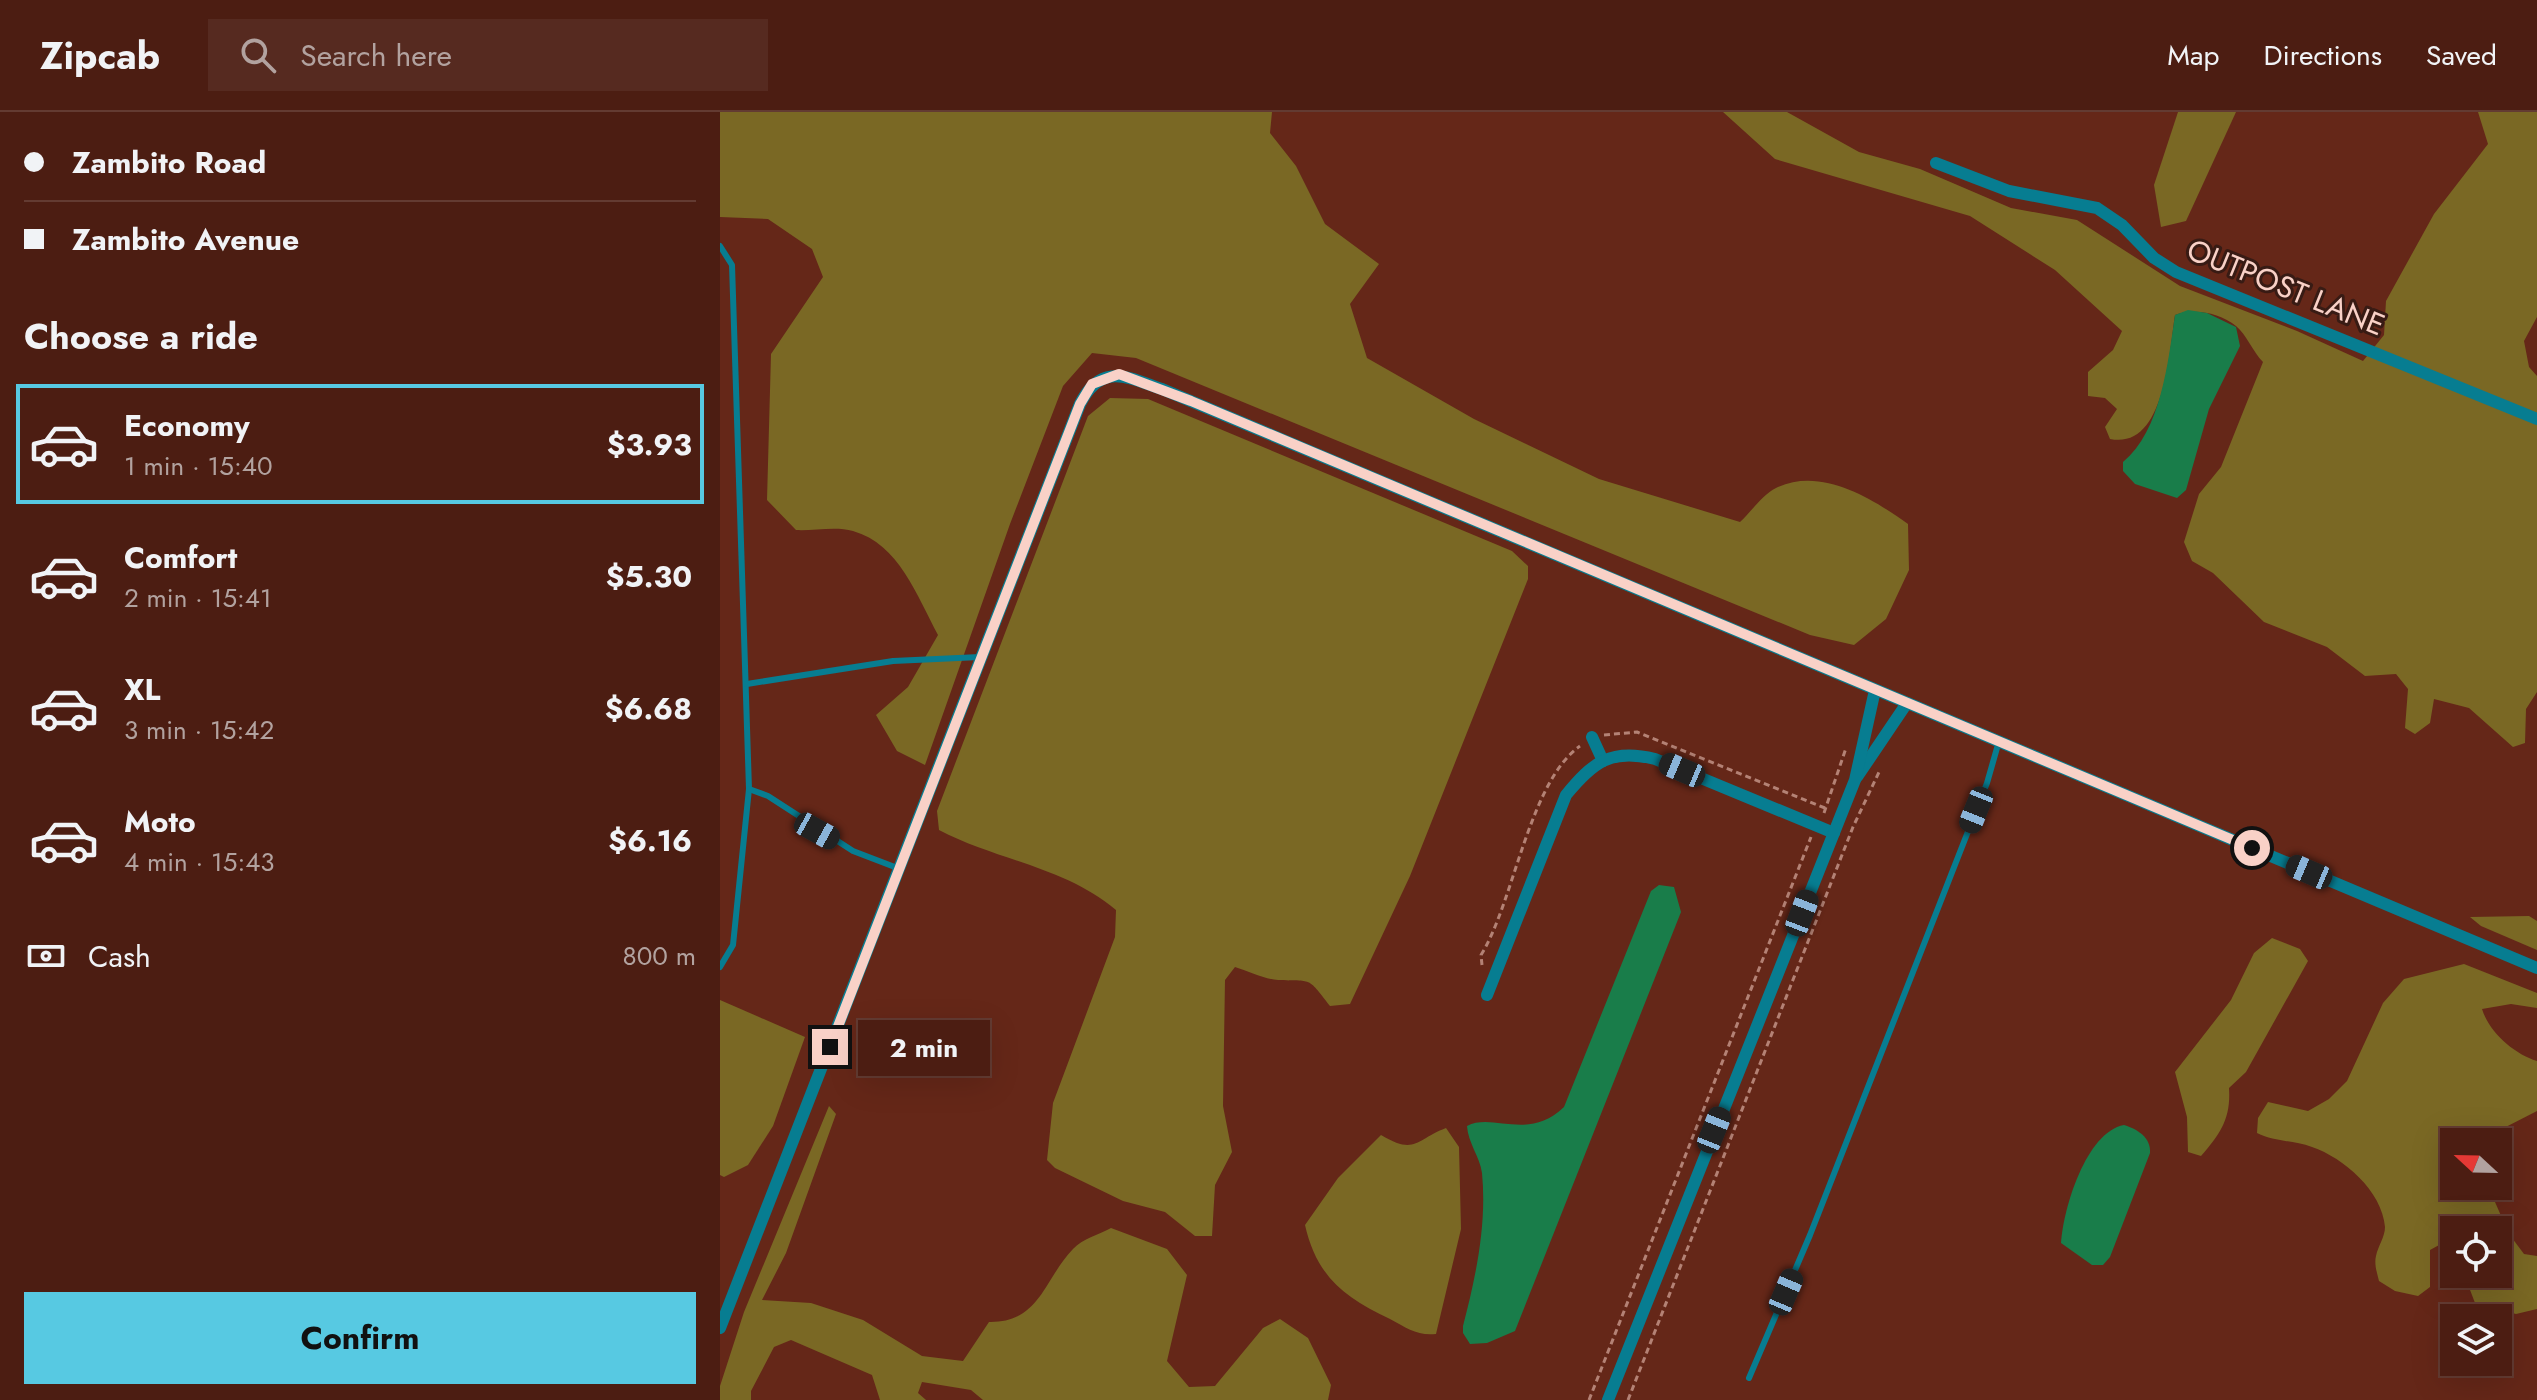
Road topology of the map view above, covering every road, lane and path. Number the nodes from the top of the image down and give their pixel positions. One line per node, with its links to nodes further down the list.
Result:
1 (1936, 163): 3 (street, OUTPOST LANE)
2 (720, 246): 5 (lane)
3 (2537, 419)
4 (984, 658): 5 (lane); 6 (street); 18 (street)
5 (747, 684): 14 (lane)
6 (1875, 690): 7 (street); 13 (street)
7 (1907, 703): 10 (street); 13 (street)
8 (1592, 737): 11 (street); 15 (path); 21 (path)
9 (1849, 739): 15 (path)
10 (1999, 741): 20 (street); 24 (lane)
11 (1603, 761): 16 (street); 21 (street)
12 (1881, 769): 27 (path)
13 (1855, 780): 17 (street)
14 (749, 789): 18 (lane); 19 (lane)
15 (1825, 808): 16 (path)
16 (1817, 826): 17 (street); 25 (path)
17 (1834, 833): 26 (street)
18 (900, 869): 23 (street)
19 (720, 967)
20 (2537, 968)
21 (1494, 976): 22 (street)
22 (1487, 995)
23 (720, 1328)
24 (1749, 1378)
25 (1589, 1400)
26 (1608, 1400)
27 (1628, 1400)

